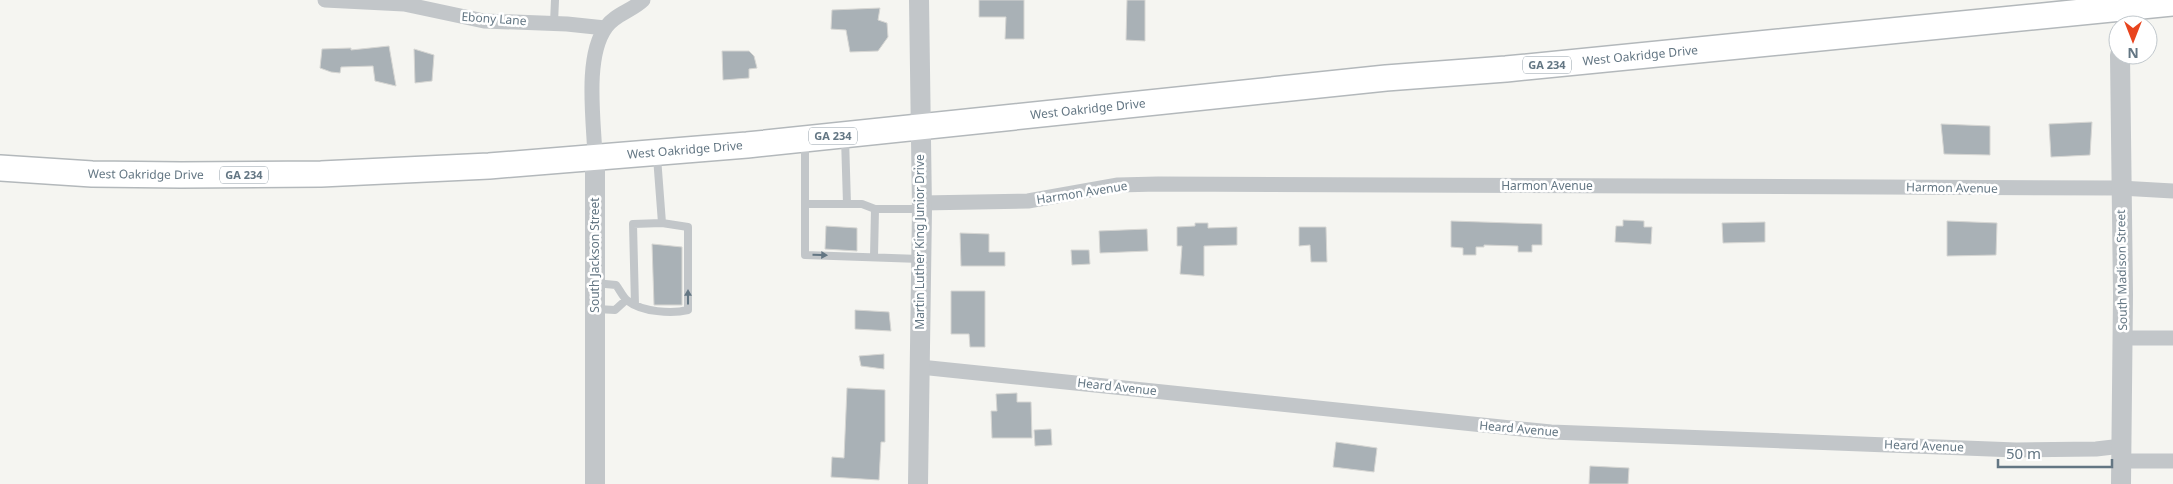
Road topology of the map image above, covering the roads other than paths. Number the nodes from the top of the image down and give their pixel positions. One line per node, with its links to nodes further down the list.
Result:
1 (325, 0): 6 (street, Ebony Lane)
2 (555, 0): 8 (lane)
3 (643, 0): 9 (street)
4 (919, 0): 11 (street, Martin Luther King Junior Drive)
5 (2173, 3): 7 (main road, West Oakridge Drive / GA 234)
6 (438, 6): 8 (street, Ebony Lane)
7 (2120, 11): 11 (main road, West Oakridge Drive / GA 234)
8 (554, 23): 9 (street, Ebony Lane)
9 (605, 28): 15 (street, South Jackson Street)
10 (2120, 65): 17 (street, South Madison Street)
11 (920, 127): 12 (main road, West Oakridge Drive / GA 234); 21 (street, Martin Luther King Junior Drive)
12 (845, 135): 13 (main road, West Oakridge Drive / GA 234); 20 (lane)
13 (805, 139): 14 (main road, West Oakridge Drive / GA 234); 19 (lane)
14 (656, 152): 15 (main road, West Oakridge Drive / GA 234); 23 (lane)
15 (595, 157): 16 (main road, West Oakridge Drive / GA 234); 26 (street, South Jackson Street)
16 (0, 168)
17 (2120, 188): 18 (street, Harmon Avenue); 21 (street, Harmon Avenue); 30 (street, South Madison Street)
18 (2173, 191)
19 (805, 204): 20 (lane); 24 (lane, one-way to 24)
20 (847, 204): 22 (lane)
21 (922, 206): 22 (lane); 25 (street, Martin Luther King Junior Drive)
22 (875, 209): 24 (lane)
23 (662, 223): 28 (lane); 28 (lane, one-way to 23)
24 (874, 257): 25 (lane)
25 (921, 259): 32 (street, Martin Luther King Junior Drive)
26 (595, 283): 27 (lane); 29 (street, South Jackson Street)
27 (626, 300): 28 (lane); 29 (lane)
28 (635, 305)
29 (595, 309): 35 (street, South Jackson Street)
30 (2123, 338): 31 (street); 33 (street, South Madison Street)
31 (2173, 338)
32 (920, 367): 33 (street, Heard Avenue); 36 (street, Martin Luther King Junior Drive)
33 (2121, 453): 34 (street, Heard Avenue); 37 (street, South Madison Street)
34 (2173, 461)
35 (595, 484)
36 (918, 484)
37 (2121, 484)

